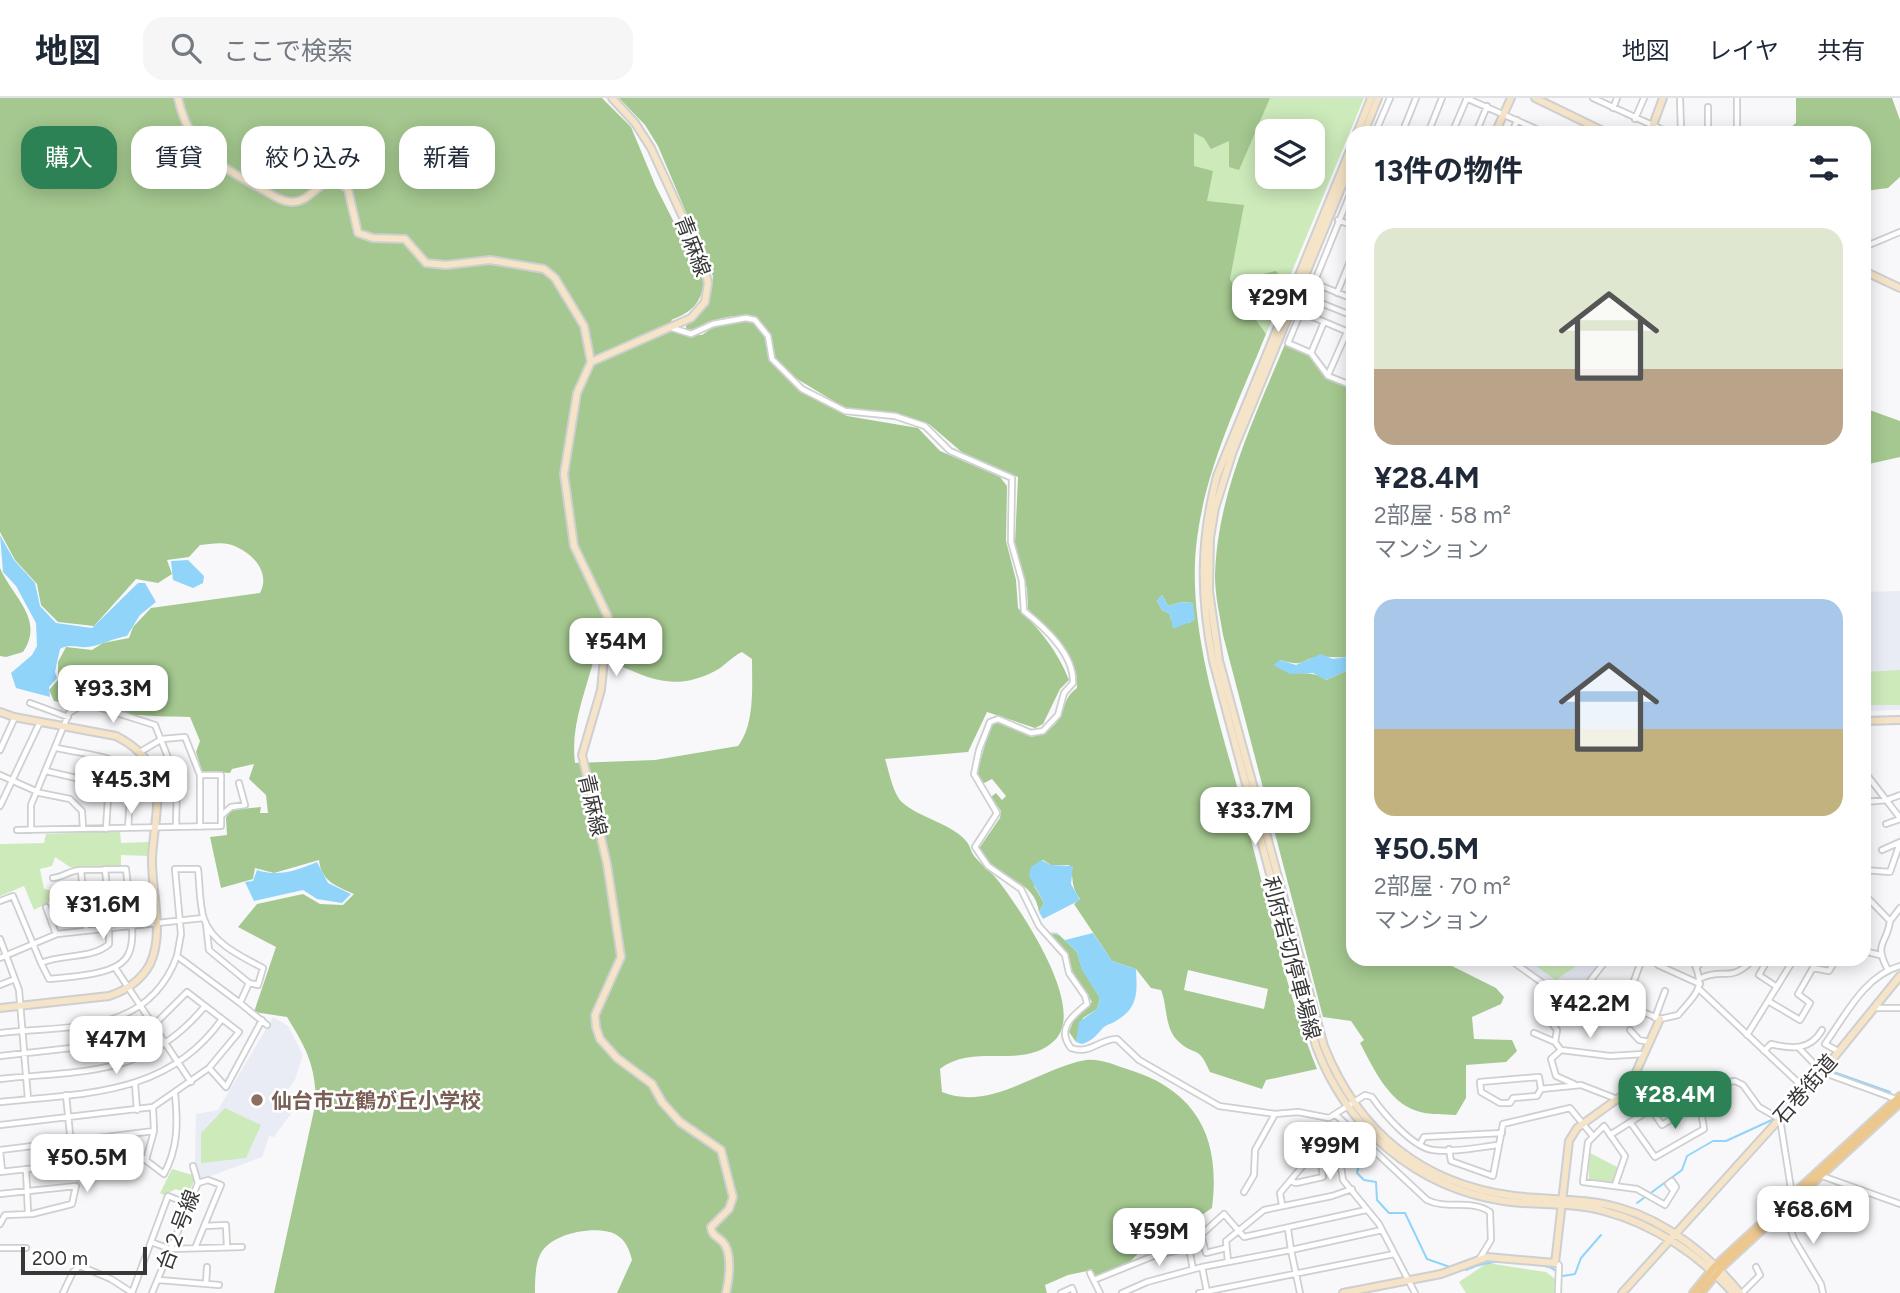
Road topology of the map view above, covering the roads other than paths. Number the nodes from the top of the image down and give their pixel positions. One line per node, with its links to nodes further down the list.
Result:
1 (178, 98): 58 (street)
2 (612, 98): 54 (street, 青麻線)
3 (1371, 98): 23 (street)
4 (1378, 98): 24 (street)
5 (1390, 98): 25 (street)
6 (1416, 98): 26 (street)
7 (1442, 98): 27 (street)
8 (1466, 98): 17 (street); 28 (street)
9 (1511, 98): 20 (street)
10 (1535, 98): 33 (street)
11 (1593, 98): 19 (street)
12 (1618, 98): 19 (street)
13 (1644, 98): 21 (street)
14 (1663, 98): 35 (street)
15 (1680, 98): 36 (street)
16 (1737, 98): 38 (street)
17 (1487, 106): 20 (street); 29 (street)
18 (1709, 107): 37 (street)
19 (1613, 108): 21 (street)
20 (1504, 113): 22 (street); 30 (street)
21 (1635, 119): 34 (street)
22 (1517, 120): 31 (street); 32 (street)
23 (1360, 126)
24 (1367, 126)
25 (1378, 126)
26 (1405, 126)
27 (1431, 126)
28 (1455, 126)
29 (1479, 126)
30 (1498, 126)
31 (1515, 126)
32 (1528, 126)
33 (1593, 126)
34 (1645, 126)
35 (1652, 126)
36 (1681, 126)
37 (1708, 126)
38 (1737, 126)
39 (1346, 161): 49 (street, 利府岩切停車場線)
40 (1346, 176): 49 (street, 利府岩切停車場線)
41 (1346, 202): 42 (street)
42 (1338, 220): 43 (street); 50 (street)
43 (1346, 223)
44 (1900, 232): 45 (street)
45 (1871, 244)
46 (1346, 271): 50 (street)
47 (1871, 274): 48 (street)
48 (1900, 288)
49 (1294, 292): 52 (street); 198 (street, 利府岩切停車場線)
50 (1337, 293): 51 (street)
51 (1346, 296)
52 (1346, 313)
53 (1324, 322): 55 (street); 57 (street); 57 (street)
54 (672, 328): 58 (street, 青麻線); 202 (street)
55 (1346, 331)
56 (1346, 341): 59 (street)
57 (1311, 353): 59 (street)
58 (591, 362): 279 (street, 青麻線)
59 (1328, 376): 60 (street)
60 (1346, 383)
61 (30, 703): 63 (street)
62 (0, 712): 64 (street)
63 (68, 716): 68 (street); 69 (street)
64 (15, 717): 67 (street); 71 (street)
65 (1900, 720): 66 (street)
66 (1871, 721)
67 (40, 722): 68 (street); 77 (street)
68 (65, 726): 70 (street); 72 (street)
69 (162, 739): 72 (street); 75 (street); 87 (street)
70 (57, 748): 73 (street); 89 (street)
71 (0, 750)
72 (140, 752): 90 (street)
73 (46, 771): 79 (street); 92 (street)
74 (0, 775): 77 (street)
75 (200, 775): 84 (street); 88 (street)
76 (1871, 780): 81 (street)
77 (12, 781): 79 (street); 83 (street)
78 (239, 783): 84 (street)
79 (37, 791): 91 (street); 94 (street)
80 (1900, 794): 81 (street)
81 (1887, 800): 82 (street); 85 (street)
82 (1871, 801)
83 (0, 806)
84 (222, 816): 88 (street)
85 (1900, 818): 86 (street)
86 (1886, 824)
87 (176, 827): 88 (street); 90 (street)
88 (200, 827)
89 (128, 828): 90 (street); 92 (street)
90 (154, 828): 108 (street)
91 (83, 829): 92 (street); 94 (street)
92 (106, 829)
93 (17, 830): 94 (street)
94 (31, 830)
95 (1900, 843): 96 (street); 99 (street)
96 (1882, 850)
97 (105, 869): 98 (street); 110 (street); 111 (street)
98 (81, 870): 100 (street); 112 (street)
99 (1871, 871)
100 (53, 878)
101 (0, 901): 115 (street)
102 (1871, 901): 107 (street)
103 (46, 907): 113 (street)
104 (1900, 908): 107 (street)
105 (203, 918): 106 (street); 106 (street); 109 (street)
106 (181, 920): 108 (street); 119 (street)
107 (1890, 921): 118 (street)
108 (155, 922): 110 (street); 144 (street)
109 (206, 923): 140 (street); 140 (street)
110 (131, 925): 111 (street); 134 (street)
111 (110, 927): 112 (street); 121 (street)
112 (86, 930): 113 (street)
113 (56, 934): 115 (street)
114 (0, 939): 117 (street)
115 (32, 944): 117 (street); 121 (street)
116 (1871, 953): 118 (street)
117 (6, 955): 120 (street); 139 (street)
118 (1880, 955): 136 (street)
119 (177, 956): 149 (street); 153 (street)
120 (0, 958)
121 (41, 963): 134 (street)
122 (1518, 966): 147 (street)
123 (1602, 966): 145 (street)
124 (1639, 966): 150 (street)
125 (1660, 966): 142 (street)
126 (1696, 966): 135 (street)
127 (1698, 966): 135 (street)
128 (1746, 966): 138 (street)
129 (1764, 966): 143 (street)
130 (1790, 966): 143 (street)
131 (1832, 966): 133 (street)
132 (1900, 966): 136 (street)
133 (1813, 968): 148 (street)
134 (116, 969): 144 (street)
135 (1697, 969): 138 (street)
136 (1888, 970): 176 (street)
137 (1900, 976): 155 (street, 石巻街道)
138 (1701, 978): 142 (street)
139 (15, 979): 141 (street); 151 (street)
140 (249, 983): 149 (street)
141 (0, 985)
142 (1700, 987): 158 (street); 169 (street)
143 (1777, 987): 148 (street)
144 (129, 988): 151 (street); 153 (street)
145 (1583, 990): 147 (street); 150 (street)
146 (1665, 991): 158 (street)
147 (1573, 992): 160 (street)
148 (1768, 1001): 169 (street)
149 (240, 1003): 161 (street)
150 (1625, 1005): 158 (street)
151 (21, 1006): 154 (street); 166 (street)
152 (205, 1006): 159 (street); 163 (street); 172 (street)
153 (141, 1007): 163 (street); 166 (street)
154 (0, 1008)
155 (1875, 1008): 156 (street); 176 (street, 石巻街道)
156 (1900, 1008)
157 (1547, 1017): 170 (street)
158 (1658, 1018): 171 (street)
159 (222, 1019): 180 (street); 181 (street)
160 (1602, 1019)
161 (262, 1020): 162 (street); 181 (street)
162 (267, 1025)
163 (153, 1026): 172 (street); 177 (street)
164 (1630, 1030): 171 (street)
165 (1822, 1030): 173 (street)
166 (22, 1031): 167 (street); 177 (street)
167 (0, 1033)
168 (1534, 1033): 170 (street)
169 (1747, 1035): 175 (street)
170 (1555, 1042): 174 (street)
171 (1649, 1042): 178 (street)
172 (166, 1045): 180 (street); 183 (street)
173 (1799, 1048): 175 (street); 182 (street)
174 (1561, 1050): 178 (street); 188 (street)
175 (1763, 1051): 189 (street)
176 (1838, 1051): 182 (street, 石巻街道)
177 (23, 1054): 179 (street); 183 (street)
178 (1645, 1054): 185 (street)
179 (0, 1056)
180 (178, 1063): 186 (street); 187 (street)
181 (209, 1068): 186 (street)
182 (1822, 1072): 189 (street, 石巻街道); 196 (street)
183 (25, 1076): 184 (street); 194 (street)
184 (0, 1079)
185 (1634, 1079): 190 (street); 195 (street)
186 (191, 1082): 192 (street)
187 (135, 1084): 193 (street); 200 (street)
188 (1577, 1086): 191 (street); 195 (street)
189 (1803, 1087): 205 (street, 石巻街道)
190 (1697, 1088): 201 (street); 205 (street)
191 (1541, 1089): 191 (street)
192 (175, 1094): 199 (street); 220 (street)
193 (66, 1095): 194 (street); 204 (street)
194 (28, 1099): 197 (street)
195 (1618, 1099): 207 (street)
196 (1899, 1100): 224 (main road); 233 (main road)
197 (0, 1101)
198 (1350, 1105): 203 (street); 215 (street); 234 (street, 利府岩切停車場線)
199 (153, 1107): 200 (street); 209 (street)
200 (137, 1110): 204 (street)
201 (1700, 1112): 206 (street); 206 (street)
202 (1275, 1114): 203 (street); 231 (street)
203 (1336, 1115): 259 (street)
204 (69, 1117): 208 (street); 214 (street)
205 (1777, 1117): 233 (street); 247 (street, 石巻街道)
206 (1630, 1122): 212 (street)
207 (1582, 1124): 210 (street); 211 (street); 234 (street)
208 (0, 1125)
209 (153, 1131): 213 (street); 220 (street)
210 (1502, 1133): 215 (street); 216 (street)
211 (1592, 1135): 212 (street); 227 (street)
212 (1611, 1135): 227 (street)
213 (115, 1136): 214 (street); 220 (street)
214 (71, 1141): 218 (street); 222 (street)
215 (1420, 1144): 217 (street)
216 (1499, 1145): 217 (street); 217 (street)
217 (1450, 1149)
218 (0, 1150): 223 (street)
219 (1320, 1155): 225 (street); 225 (street); 228 (street)
220 (146, 1161)
221 (193, 1166): 226 (street, 台２号線)
222 (26, 1169): 223 (street); 230 (street)
223 (1, 1172)
224 (1822, 1176): 236 (street); 239 (main road)
225 (1290, 1181): 237 (street)
226 (198, 1184): 235 (street, 台２号線); 242 (street)
227 (1615, 1185): 229 (street)
228 (1352, 1189): 237 (street); 238 (street)
229 (1674, 1190)
230 (28, 1191): 232 (street); 240 (street); 240 (street)
231 (1244, 1192)
232 (0, 1194)
233 (1792, 1195): 266 (main road)
234 (1563, 1203): 247 (street, 利府岩切停車場線); 261 (street)
235 (188, 1204): 248 (street); 256 (street, 台２号線)
236 (1900, 1204)
237 (1282, 1205): 244 (street)
238 (1366, 1210): 243 (street); 245 (street)
239 (1784, 1211): 266 (main road); 294 (street)
240 (28, 1213): 241 (street)
241 (0, 1224)
242 (204, 1226): 249 (street); 253 (street)
243 (1288, 1228): 244 (street); 257 (street)
244 (1238, 1229): 255 (street); 255 (street)
245 (1382, 1230): 257 (street); 258 (street)
246 (1186, 1233): 254 (street)
247 (1673, 1236): 266 (street, 利府岩切停車場線); 289 (street, 石巻街道)
248 (151, 1242): 256 (street); 277 (street)
249 (227, 1247): 250 (street); 253 (street)
250 (242, 1247)
251 (0, 1248): 252 (street)
252 (26, 1248)
253 (195, 1248): 256 (street)
254 (1189, 1248): 265 (street); 269 (street)
255 (1226, 1248): 260 (street)
256 (170, 1249): 270 (street, 台２号線)
257 (1291, 1250): 260 (street); 268 (street)
258 (1394, 1254): 268 (street); 271 (street)
259 (1479, 1258): 261 (street); 271 (street)
260 (1228, 1261): 263 (street)
261 (1555, 1263): 288 (street)
262 (207, 1267): 272 (street)
263 (1202, 1267): 265 (street); 275 (street)
264 (1756, 1267): 293 (street)
265 (1193, 1269): 283 (street)
266 (1714, 1271): 290 (main road); 291 (main road); 292 (street, 利府岩切停車場線); 293 (street, 利府岩切停車場線)
267 (1090, 1273): 269 (street)
268 (1296, 1274): 275 (street); 285 (street)
269 (1094, 1279): 282 (street)
270 (159, 1280): 272 (street); 278 (street, 台２号線)
271 (1408, 1280): 274 (street); 287 (street)
272 (206, 1284): 273 (street)
273 (219, 1285)
274 (1370, 1290): 286 (street)
275 (1207, 1292): 284 (street)
276 (63, 1293): 277 (street)
277 (132, 1293)
278 (152, 1293)
279 (726, 1293)
280 (1061, 1293): 281 (street)
281 (1074, 1293)
282 (1100, 1293)
283 (1122, 1293)
284 (1199, 1293)
285 (1300, 1293)
286 (1343, 1293)
287 (1415, 1293)
288 (1558, 1293)
289 (1622, 1293)
290 (1693, 1293)
291 (1702, 1293)
292 (1733, 1293)
293 (1741, 1293)
294 (1823, 1293)

